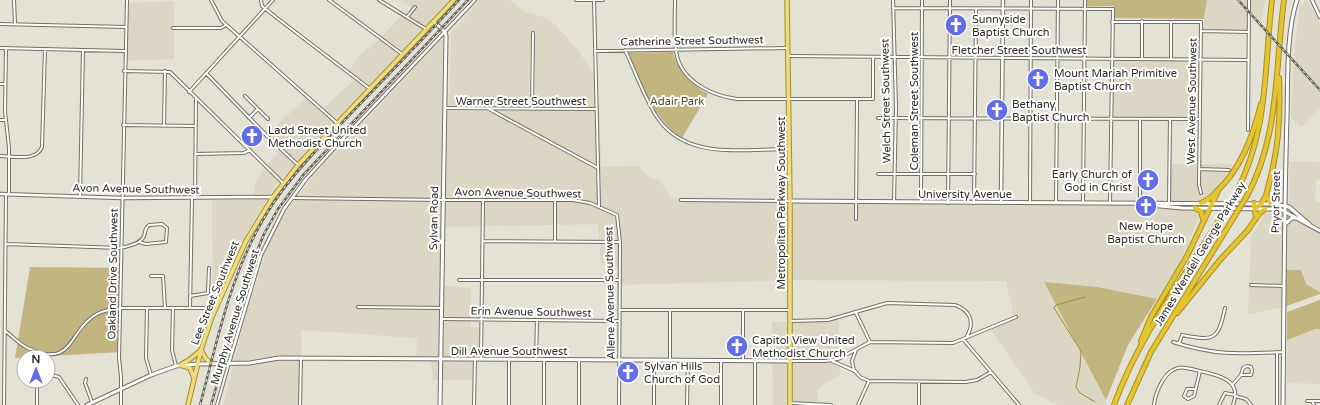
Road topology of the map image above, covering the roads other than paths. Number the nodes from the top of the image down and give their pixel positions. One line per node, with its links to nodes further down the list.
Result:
1 (14, 0): 45 (street)
2 (127, 0): 47 (street, Oakland Drive Southwest)
3 (211, 0): 46 (street)
4 (262, 0): 29 (street)
5 (273, 0): 29 (street)
6 (329, 0): 64 (street)
7 (380, 0): 38 (street)
8 (454, 0): 40 (main road, Lee Street Southwest)
9 (475, 0): 51 (street, Murphy Avenue Southwest)
10 (576, 0): 11 (street)
11 (594, 0): 12 (street); 63 (street)
12 (603, 0)
13 (675, 0): 61 (street)
14 (787, 0): 57 (main road, Metropolitan Parkway Southwest)
15 (894, 0): 30 (street, Welch Street Southwest)
16 (922, 0): 31 (street, Coleman Street Southwest)
17 (950, 0): 32 (street)
18 (1003, 0): 33 (street)
19 (1031, 0): 35 (street)
20 (1058, 0): 36 (street)
21 (1085, 0): 37 (street)
22 (1250, 0): 52 (street)
23 (1272, 0): 86 (highway)
24 (1284, 0): 79 (highway)
25 (1298, 0): 167 (main road, Pryor Street)
26 (1312, 0): 28 (street)
27 (415, 7): 38 (street)
28 (1319, 7): 39 (street)
29 (265, 8): 54 (street); 87 (street)
30 (894, 8): 31 (street); 67 (street, Welch Street Southwest)
31 (922, 8): 32 (street); 68 (street, Coleman Street Southwest)
32 (950, 8): 34 (street); 69 (street)
33 (1003, 8): 34 (street); 35 (street); 71 (street)
34 (976, 9): 70 (street)
35 (1031, 9): 36 (street); 72 (street)
36 (1058, 9): 37 (street); 73 (street)
37 (1085, 9): 41 (street); 74 (street)
38 (407, 17): 49 (street)
39 (1320, 17)
40 (434, 22): 49 (main road, Lee Street Southwest); 51 (main road)
41 (1112, 22): 42 (street); 75 (street)
42 (1142, 22): 43 (street); 76 (street)
43 (1171, 22): 50 (street, West Avenue Southwest); 77 (street)
44 (0, 24): 45 (street)
45 (15, 24): 47 (street)
46 (226, 25): 48 (street); 54 (street)
47 (126, 27): 62 (street, Oakland Drive Southwest)
48 (173, 28)
49 (427, 30): 64 (main road, Lee Street Southwest)
50 (1201, 31): 52 (street); 78 (street, West Avenue Southwest)
51 (445, 32): 93 (main road, Sylvan Road); 144 (street, Murphy Avenue Southwest)
52 (1249, 32): 80 (street)
53 (533, 33): 96 (street)
54 (240, 36): 83 (street); 115 (street)
55 (0, 48): 56 (street)
56 (6, 48): 58 (street); 85 (street)
57 (788, 48): 61 (street, Catherine Street Southwest); 65 (main road, Metropolitan Parkway Southwest)
58 (45, 49): 59 (street); 124 (street)
59 (83, 50): 62 (street); 140 (street)
60 (625, 50): 61 (street, Catherine Street Southwest); 63 (street, Catherine Street Southwest); 120 (street)
61 (676, 50): 91 (street)
62 (125, 51): 81 (street, Oakland Drive Southwest)
63 (595, 51): 97 (street)
64 (403, 55): 87 (main road, Lee Street Southwest)
65 (788, 56): 66 (street, Fletcher Street Southwest); 91 (main road, Metropolitan Parkway Southwest)
66 (873, 57): 67 (street, Fletcher Street Southwest); 92 (street)
67 (894, 57): 68 (street, Fletcher Street Southwest); 100 (street, Welch Street Southwest)
68 (922, 57): 69 (street, Fletcher Street Southwest); 101 (street, Coleman Street Southwest)
69 (950, 57): 70 (street, Fletcher Street Southwest); 102 (street)
70 (976, 58): 71 (street, Fletcher Street Southwest); 103 (street)
71 (1003, 58): 72 (street, Fletcher Street Southwest); 104 (street)
72 (1031, 58): 73 (street, Fletcher Street Southwest); 106 (street)
73 (1058, 58): 74 (street, Fletcher Street Southwest); 107 (street)
74 (1084, 58): 75 (street, Fletcher Street Southwest); 108 (street)
75 (1112, 58): 76 (street, Fletcher Street Southwest); 109 (street)
76 (1142, 59): 77 (street, Fletcher Street Southwest)
77 (1171, 59): 78 (street, Fletcher Street Southwest)
78 (1201, 59): 80 (street, Fletcher Street Southwest); 112 (street, West Avenue Southwest)
79 (1279, 59): 139 (highway); 209 (highway, James Wendell George Parkway, bridge)
80 (1249, 60): 119 (street)
81 (124, 71): 82 (street); 116 (street, Oakland Drive Southwest)
82 (165, 71): 88 (street); 117 (street)
83 (206, 73): 88 (street); 98 (street)
84 (0, 84): 85 (street)
85 (5, 84): 114 (street)
86 (1265, 88): 135 (highway); 226 (highway, James Wendell George Parkway, bridge)
87 (370, 89): 115 (main road, Lee Street Southwest)
88 (189, 92): 90 (street)
89 (245, 96): 95 (street)
90 (196, 98): 118 (street); 121 (street)
91 (789, 98): 92 (street); 120 (main road, Metropolitan Parkway Southwest)
92 (857, 99): 150 (street)
93 (445, 108): 94 (street, Warner Street Southwest); 145 (main road, Sylvan Road)
94 (488, 108): 96 (street, Warner Street Southwest); 126 (street)
95 (258, 109): 98 (street); 105 (street)
96 (532, 109): 97 (street, Warner Street Southwest)
97 (597, 109): 126 (street)
98 (249, 118): 125 (street)
99 (878, 118): 100 (street)
100 (896, 118): 101 (street); 130 (street, Welch Street Southwest)
101 (922, 118): 102 (street); 131 (street, Coleman Street Southwest)
102 (950, 118): 103 (street); 132 (street)
103 (976, 118): 104 (street); 133 (street)
104 (1003, 118): 106 (street); 155 (street)
105 (268, 119)
106 (1030, 119): 107 (street); 156 (street)
107 (1057, 119): 108 (street); 157 (street)
108 (1084, 119): 109 (street); 160 (street)
109 (1112, 119): 110 (street); 161 (street)
110 (1140, 119): 111 (street); 162 (street)
111 (1170, 119): 112 (street); 166 (street)
112 (1200, 119): 127 (street, West Avenue Southwest)
113 (0, 120): 114 (street)
114 (5, 120): 124 (street)
115 (338, 124): 125 (main road, Lee Street Southwest)
116 (123, 125): 117 (street); 142 (street, Oakland Drive Southwest)
117 (164, 126): 118 (street)
118 (195, 126): 122 (street)
119 (1248, 130)
120 (790, 149): 149 (main road, Metropolitan Parkway Southwest)
121 (250, 150): 122 (street); 134 (street)
122 (195, 154): 143 (street)
123 (0, 156): 124 (street)
124 (10, 156): 138 (street)
125 (298, 165): 134 (main road, Lee Street Southwest)
126 (598, 168): 168 (street)
127 (1200, 169): 128 (street); 136 (street, West Avenue Southwest)
128 (1230, 170)
129 (878, 174): 130 (street)
130 (895, 174): 131 (street); 151 (street, Welch Street Southwest)
131 (922, 174): 132 (street); 152 (street, Coleman Street Southwest)
132 (948, 174): 133 (street); 153 (street)
133 (975, 174): 154 (street)
134 (283, 183): 141 (main road, Lee Street Southwest)
135 (1219, 190): 158 (highway); 159 (highway)
136 (1201, 193)
137 (0, 194): 138 (street, Avon Avenue Southwest)
138 (8, 194): 140 (street, Avon Avenue Southwest); 185 (street)
139 (1266, 195): 164 (highway); 165 (highway)
140 (80, 196): 142 (street, Avon Avenue Southwest)
141 (273, 197): 143 (street, Avon Avenue Southwest); 200 (main road, Lee Street Southwest)
142 (122, 198): 143 (street, Avon Avenue Southwest); 186 (street, Oakland Drive Southwest)
143 (193, 198): 194 (street)
144 (292, 198): 145 (street, Avon Avenue Southwest); 245 (street, Murphy Avenue Southwest)
145 (443, 200): 146 (street, Avon Avenue Southwest); 201 (main road, Sylvan Road)
146 (483, 200): 147 (street, Avon Avenue Southwest); 181 (street)
147 (555, 200): 168 (street, Avon Avenue Southwest); 182 (street)
148 (682, 200): 149 (street)
149 (790, 201): 150 (main road, University Avenue); 207 (main road, Metropolitan Parkway Southwest)
150 (857, 202): 151 (main road, University Avenue); 176 (street)
151 (894, 202): 152 (main road, University Avenue)
152 (921, 202): 153 (main road, University Avenue)
153 (948, 202): 154 (main road, University Avenue)
154 (974, 203): 155 (main road, University Avenue)
155 (1001, 203): 156 (main road, University Avenue)
156 (1030, 203): 157 (main road, University Avenue)
157 (1056, 203): 160 (main road, University Avenue)
158 (1202, 203): 159 (main road, University Avenue); 166 (main road, University Avenue)
159 (1213, 203): 163 (main road, University Avenue); 170 (highway)
160 (1083, 204): 161 (main road, University Avenue)
161 (1110, 204): 162 (main road, University Avenue)
162 (1140, 204): 166 (main road, University Avenue)
163 (1254, 204): 164 (main road, University Avenue); 171 (highway)
164 (1262, 204): 165 (main road, University Avenue); 171 (highway)
165 (1270, 204): 167 (main road, University Avenue)
166 (1169, 205): 169 (main road, University Avenue)
167 (1285, 205): 173 (main road, Pryor Street); 178 (main road, University Avenue)
168 (599, 207): 184 (street, Allene Avenue Southwest)
169 (1195, 208): 170 (main road, University Avenue); 177 (highway)
170 (1209, 208): 171 (main road, University Avenue); 177 (highway)
171 (1255, 209): 172 (main road, University Avenue); 174 (highway)
172 (1265, 209): 173 (main road, University Avenue); 174 (highway)
173 (1285, 211): 175 (main road, University Avenue); 179 (main road, Pryor Street)
174 (1256, 218): 209 (highway)
175 (1297, 218): 178 (main road, University Avenue); 179 (main road)
176 (856, 219)
177 (1203, 221): 226 (highway)
178 (1309, 224): 180 (main road, University Avenue)
179 (1285, 225): 193 (main road, Pryor Street)
180 (1320, 231)
181 (483, 241): 182 (street); 190 (street)
182 (555, 241): 184 (street)
183 (139, 242): 183 (street); 186 (street)
184 (620, 242): 191 (street, Allene Avenue Southwest)
185 (6, 244): 186 (street); 216 (street)
186 (121, 248): 203 (street, Oakland Drive Southwest)
187 (209, 268): 194 (street)
188 (151, 276): 197 (street)
189 (459, 280): 190 (street)
190 (482, 280): 191 (street); 212 (street)
191 (619, 280): 204 (street, Allene Avenue Southwest)
192 (1251, 285): 193 (street)
193 (1284, 286): 225 (main road, Pryor Street)
194 (190, 296): 199 (street)
195 (358, 307): 201 (street)
196 (147, 308): 197 (street); 203 (street); 254 (street)
197 (165, 308): 198 (street)
198 (173, 308): 199 (street); 248 (street)
199 (190, 308): 200 (street)
200 (216, 308): 223 (main road, Lee Street Southwest)
201 (442, 308): 211 (main road, Sylvan Road)
202 (1225, 308): 221 (street)
203 (120, 309): 216 (street); 263 (street, Oakland Drive Southwest)
204 (619, 310): 205 (street); 214 (street, Allene Avenue Southwest)
205 (670, 310): 206 (street); 237 (street)
206 (742, 310): 207 (street); 240 (street)
207 (790, 310): 215 (main road, Metropolitan Parkway Southwest)
208 (856, 313): 215 (street); 217 (street); 219 (street)
209 (1175, 314): 294 (highway, James Wendell George Parkway)
210 (1016, 317): 217 (street)
211 (442, 319): 212 (street, Erin Avenue Southwest); 228 (main road, Sylvan Road)
212 (482, 319): 213 (street, Erin Avenue Southwest); 230 (street)
213 (537, 320): 214 (street, Erin Avenue Southwest); 232 (street)
214 (619, 321): 235 (street, Allene Avenue Southwest)
215 (790, 321): 242 (main road, Metropolitan Parkway Southwest)
216 (5, 332): 253 (street)
217 (966, 337): 218 (street)
218 (963, 339): 219 (street); 251 (street)
219 (870, 342): 222 (street)
220 (1173, 342): 221 (street)
221 (1179, 344): 224 (street)
222 (856, 349): 243 (street); 249 (street)
223 (201, 350): 244 (main road); 246 (main road, Lee Street Southwest); 247 (main road)
224 (1277, 352): 225 (street); 299 (street)
225 (1283, 352): 300 (main road, Pryor Street)
226 (1136, 354): 293 (highway, James Wendell George Parkway)
227 (301, 358): 228 (main road, Dill Avenue Southwest); 245 (main road, Dill Avenue Southwest); 278 (street)
228 (441, 359): 229 (main road, Dill Avenue Southwest); 279 (main road, Sylvan Road)
229 (475, 359): 230 (main road, Dill Avenue Southwest); 280 (street)
230 (481, 360): 231 (main road, Dill Avenue Southwest)
231 (509, 360): 232 (main road, Dill Avenue Southwest); 281 (street)
232 (536, 360): 233 (main road, Dill Avenue Southwest)
233 (544, 360): 234 (main road, Dill Avenue Southwest); 282 (street)
234 (579, 360): 235 (main road, Dill Avenue Southwest); 283 (street)
235 (620, 360): 236 (main road, Dill Avenue Southwest); 284 (street, Allene Avenue Southwest)
236 (654, 360): 237 (main road, Dill Avenue Southwest); 285 (street)
237 (670, 360): 238 (main road, Dill Avenue Southwest)
238 (688, 360): 239 (main road, Dill Avenue Southwest); 286 (street)
239 (722, 360): 240 (main road, Dill Avenue Southwest); 287 (street)
240 (743, 361): 241 (main road, Dill Avenue Southwest)
241 (755, 361): 242 (main road, Dill Avenue Southwest); 288 (street)
242 (790, 361): 243 (street); 270 (main road, Metropolitan Parkway Southwest)
243 (831, 361): 249 (street)
244 (212, 363): 245 (main road, Dill Avenue Southwest); 246 (main road, Dill Avenue Southwest)
245 (229, 363): 277 (street, Murphy Avenue Southwest)
246 (198, 364): 247 (main road, Dill Avenue Southwest); 259 (main road, Lee Street Southwest)
247 (180, 365): 248 (main road, Dill Avenue Southwest); 259 (main road)
248 (176, 366): 254 (main road, Dill Avenue Southwest)
249 (855, 371): 258 (street)
250 (1200, 371): 261 (street); 264 (street); 295 (street)
251 (991, 372): 260 (street); 292 (street)
252 (0, 373): 253 (street)
253 (4, 373): 271 (street)
254 (151, 375): 263 (main road, Dill Avenue Southwest)
255 (1242, 375): 255 (street); 261 (street)
256 (56, 376): 273 (street)
257 (86, 379): 269 (street)
258 (869, 381): 260 (street); 290 (street)
259 (194, 382): 276 (main road, Lee Street Southwest)
260 (919, 382): 291 (street)
261 (1232, 385): 265 (street)
262 (37, 389): 272 (street)
263 (121, 389): 269 (main road, Dill Avenue Southwest); 275 (street, Oakland Drive Southwest)
264 (1196, 389): 264 (street)
265 (1235, 396): 296 (street); 297 (street); 298 (street)
266 (1307, 401): 267 (street)
267 (1312, 401): 268 (street); 301 (street)
268 (1320, 401)
269 (93, 402): 274 (main road, Dill Avenue Southwest)
270 (790, 404): 289 (street)
271 (4, 405)
272 (37, 405)
273 (78, 405)
274 (87, 405)
275 (121, 405)
276 (188, 405)
277 (217, 405)
278 (300, 405)
279 (440, 405)
280 (474, 405)
281 (509, 405)
282 (544, 405)
283 (578, 405)
284 (619, 405)
285 (654, 405)
286 (687, 405)
287 (721, 405)
288 (755, 405)
289 (831, 405)
290 (858, 405)
291 (919, 405)
292 (1019, 405)
293 (1114, 405)
294 (1127, 405)
295 (1154, 405)
296 (1219, 405)
297 (1233, 405)
298 (1251, 405)
299 (1277, 405)
300 (1283, 405)
301 (1314, 405)

